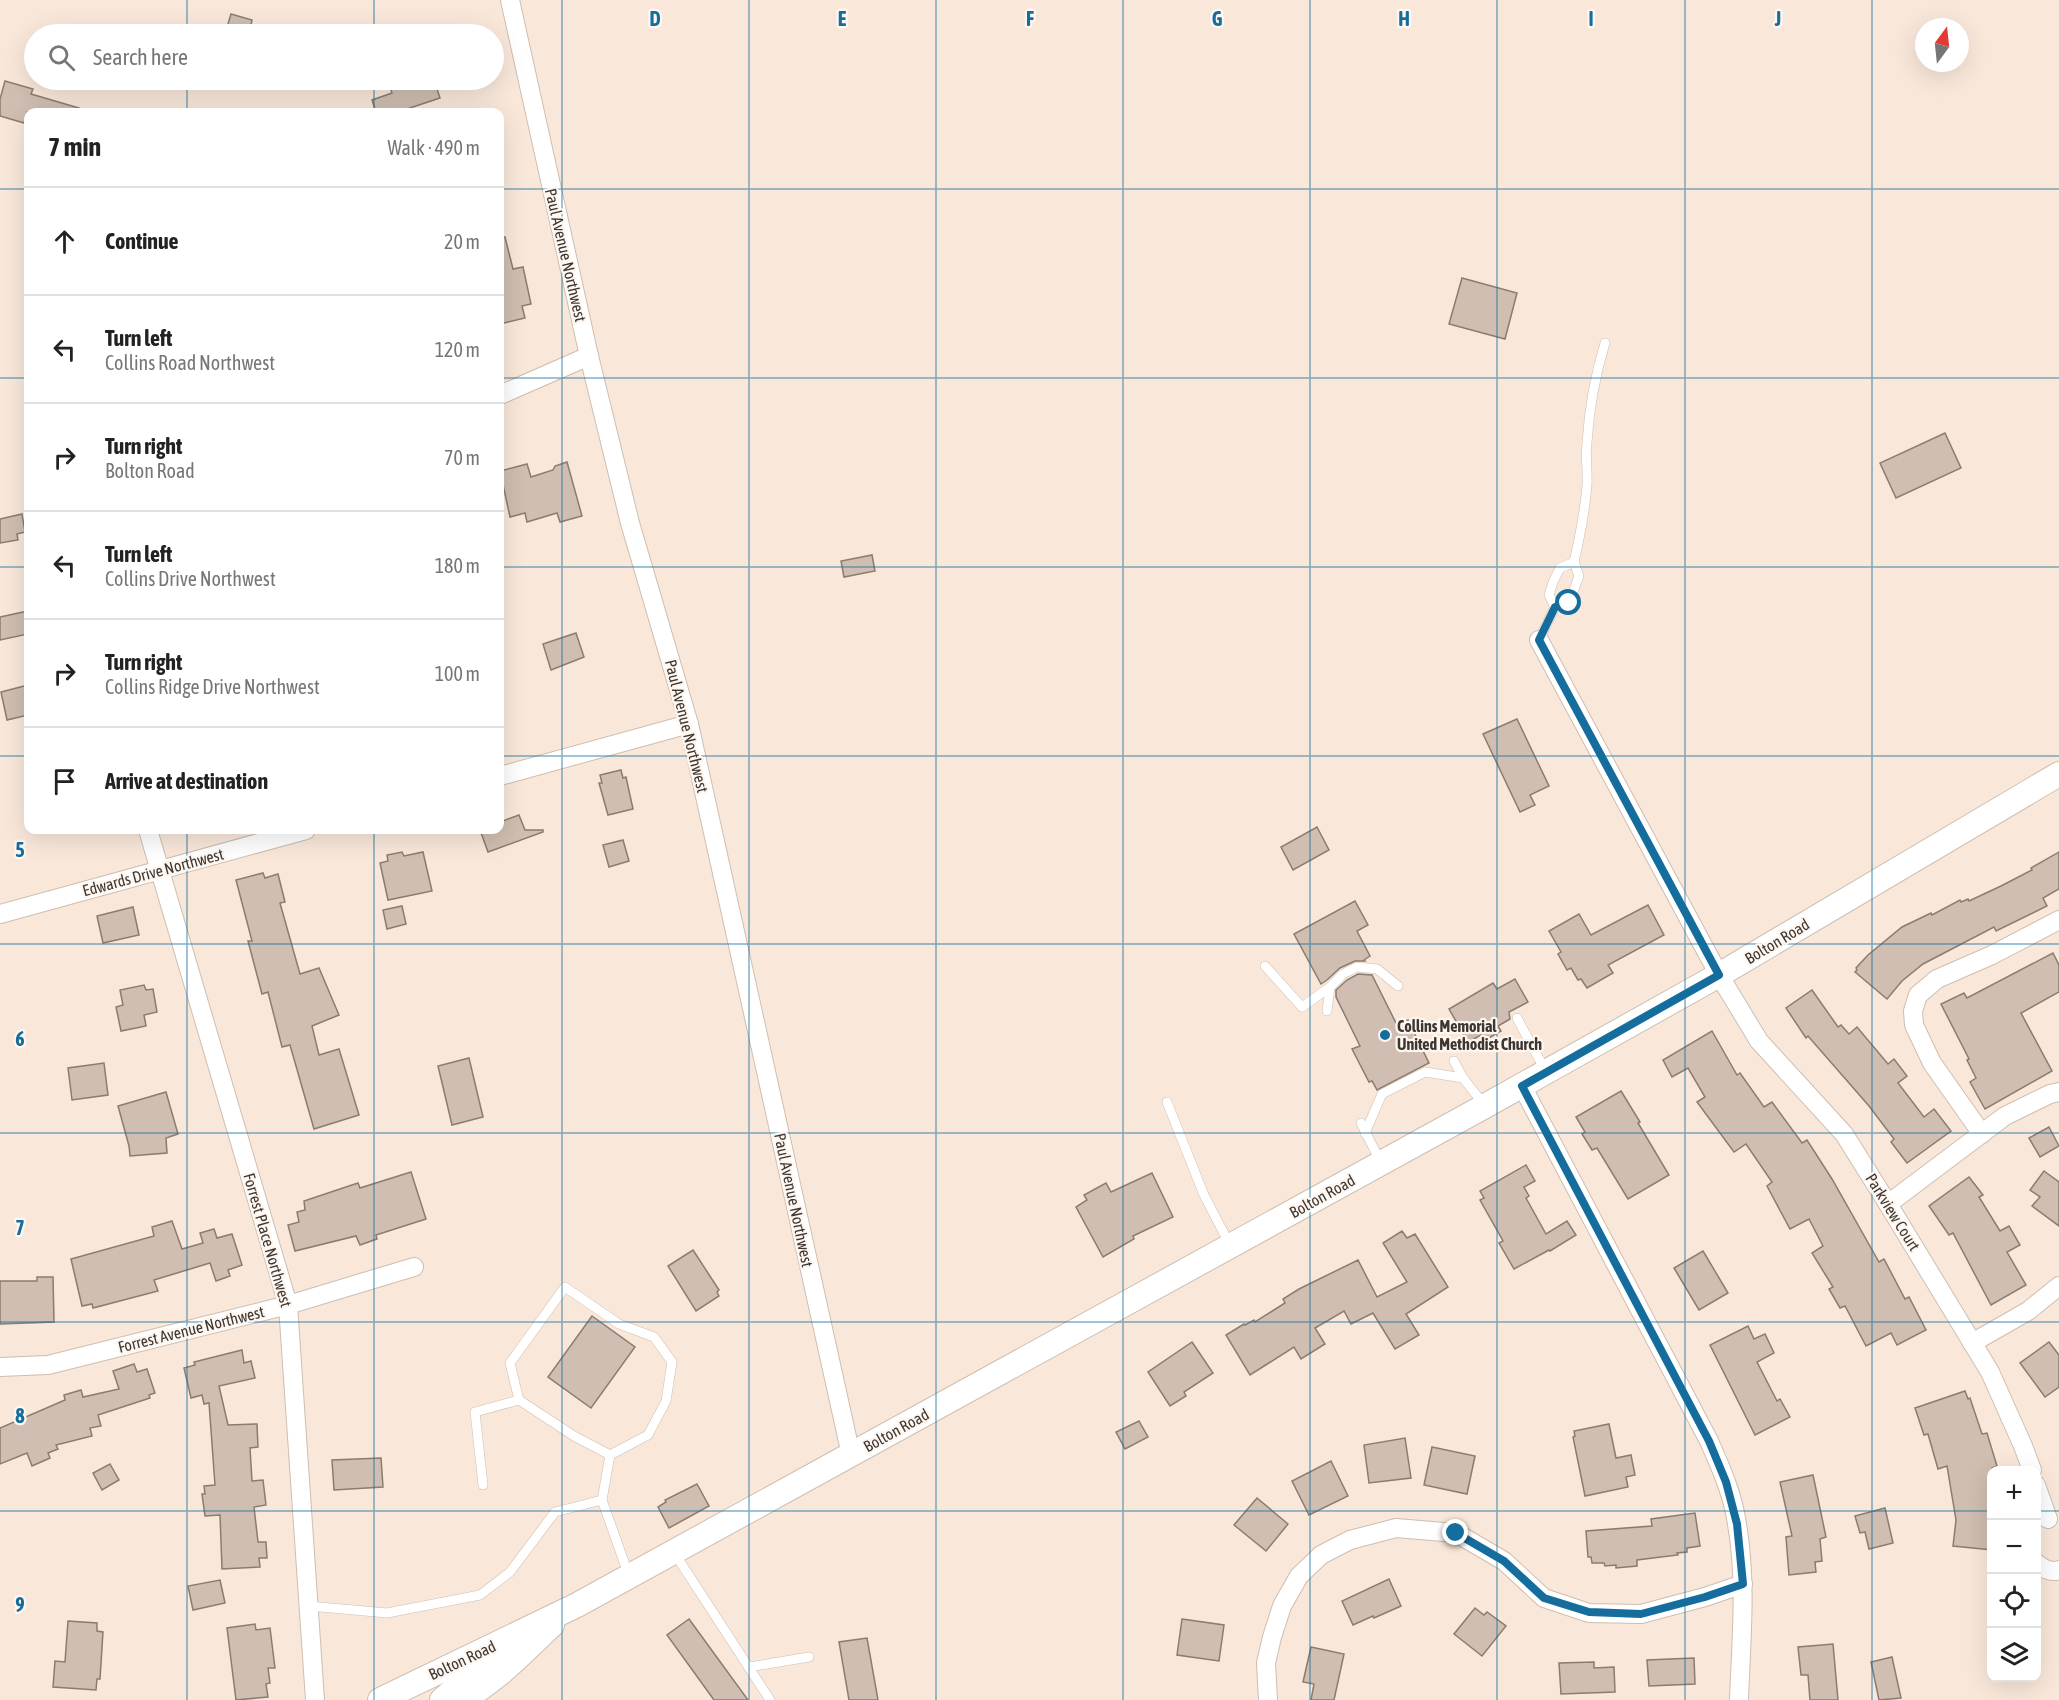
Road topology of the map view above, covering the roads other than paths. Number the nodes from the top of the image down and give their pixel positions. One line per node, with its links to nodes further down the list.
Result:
1 (510, 0): 3 (street, Paul Avenue Northwest)
2 (1605, 343): 5 (lane)
3 (589, 356): 4 (street); 8 (street, Paul Avenue Northwest)
4 (504, 393)
5 (1574, 562): 6 (lane); 6 (lane)
6 (1555, 607): 7 (lane)
7 (1539, 640): 17 (street, Parkview Court)
8 (689, 724): 10 (street); 42 (street, Paul Avenue Northwest)
9 (2059, 774): 17 (street, Bolton Road)
10 (504, 775)
11 (149, 834): 13 (street, Forrest Place Northwest)
12 (291, 834): 13 (street, Edwards Drive Northwest)
13 (160, 870): 14 (street, Edwards Drive Northwest); 37 (street, Forrest Place Northwest)
14 (0, 914)
15 (2059, 920): 31 (street)
16 (1265, 966): 19 (lane)
17 (1719, 975): 23 (street, Bolton Road); 33 (street, Parkview Court)
18 (1398, 986): 19 (lane)
19 (1330, 987): 20 (lane)
20 (1327, 1011)
21 (1517, 1018): 23 (lane)
22 (1454, 1061): 24 (lane)
23 (1546, 1072): 25 (street, Bolton Road)
24 (1463, 1078): 28 (lane); 30 (lane)
25 (1522, 1086): 28 (street, Bolton Road); 52 (street)
26 (2059, 1092): 31 (street)
27 (1167, 1102): 34 (lane)
28 (1485, 1106): 32 (street, Bolton Road)
29 (1361, 1123): 30 (lane)
30 (1365, 1133): 32 (lane)
31 (1982, 1134): 33 (street)
32 (1381, 1163): 34 (street, Bolton Road)
33 (1888, 1204): 38 (street, Parkview Court)
34 (1231, 1246): 42 (street, Bolton Road)
35 (414, 1267): 37 (street, Forrest Avenue Northwest)
36 (2059, 1286): 38 (street)
37 (288, 1305): 39 (street, Forrest Avenue Northwest); 54 (street, Forrest Place Northwest)
38 (1972, 1343): 43 (street, Parkview Court)
39 (0, 1367)
40 (519, 1400): 41 (lane); 41 (lane); 44 (lane)
41 (610, 1455): 46 (lane)
42 (851, 1455): 48 (street, Bolton Road)
43 (2030, 1466)
44 (483, 1485)
45 (2041, 1498): 47 (street)
46 (602, 1500): 51 (lane); 54 (lane)
47 (2048, 1521)
48 (674, 1552): 51 (street, Bolton Road); 57 (lane)
49 (2041, 1567): 50 (street)
50 (2059, 1570)
51 (629, 1576): 53 (street, Bolton Road)
52 (1743, 1584): 63 (street); 64 (street)
53 (577, 1605): 55 (street, Bolton Road); 58 (street, Bolton Road)
54 (309, 1606): 59 (street, Forrest Place Northwest)
55 (524, 1630): 60 (street, Bolton Road); 61 (street)
56 (809, 1657): 57 (lane)
57 (749, 1667): 62 (lane)
58 (468, 1698)
59 (315, 1700)
60 (380, 1700)
61 (441, 1700)
62 (770, 1700)
63 (1268, 1700)
64 (1739, 1700)

